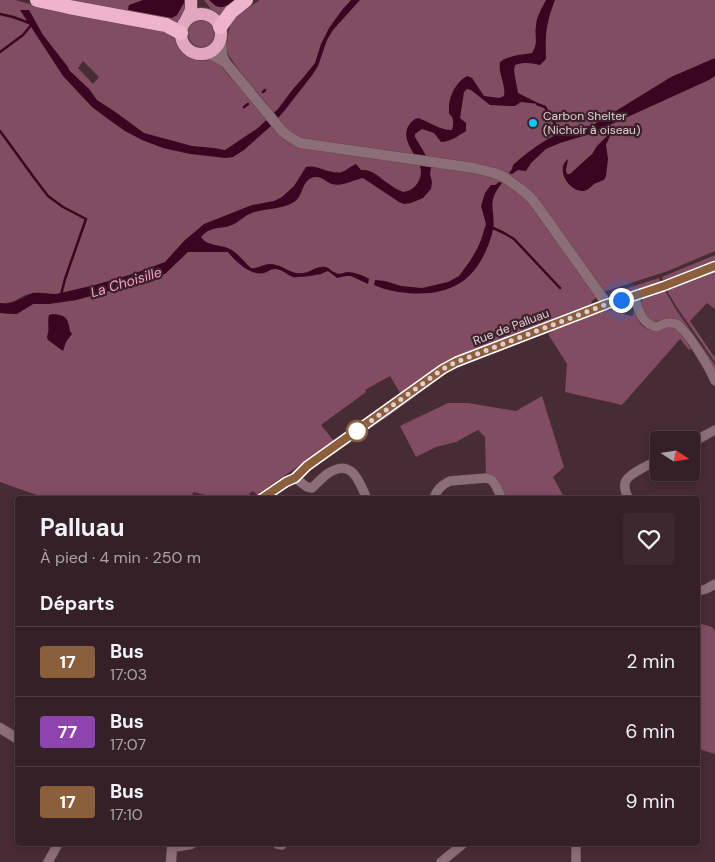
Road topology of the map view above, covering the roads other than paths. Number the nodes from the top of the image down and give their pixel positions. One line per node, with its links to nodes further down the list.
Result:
1 (37, 0): 6 (highway)
2 (190, 0): 6 (main road)
3 (198, 0): 5 (main road)
4 (246, 0): 7 (highway)
5 (209, 15): 6 (main road); 7 (main road)
6 (184, 27): 8 (main road)
7 (220, 33): 8 (main road); 9 (street)
8 (204, 53): 9 (street)
9 (225, 62): 12 (street)
10 (715, 266): 11 (street, Rue de Palluau)
11 (634, 296): 12 (street, Rue de Palluau); 13 (street)
12 (607, 304): 17 (street, Rue de Palluau)
13 (715, 380)
14 (715, 430): 15 (street)
15 (700, 438)
16 (650, 465): 22 (street)
17 (295, 478): 18 (street, Rue de Palluau); 19 (street)
18 (265, 496)
19 (366, 496)
20 (434, 496): 21 (street)
21 (501, 496)
22 (628, 496)
23 (715, 584): 24 (street)
24 (700, 590)
25 (0, 728): 26 (street)
26 (15, 737)
27 (57, 846): 31 (street)
28 (170, 846): 32 (street)
29 (461, 846): 33 (street)
30 (576, 846): 34 (street)
31 (48, 862)
32 (171, 862)
33 (441, 862)
34 (576, 862)

